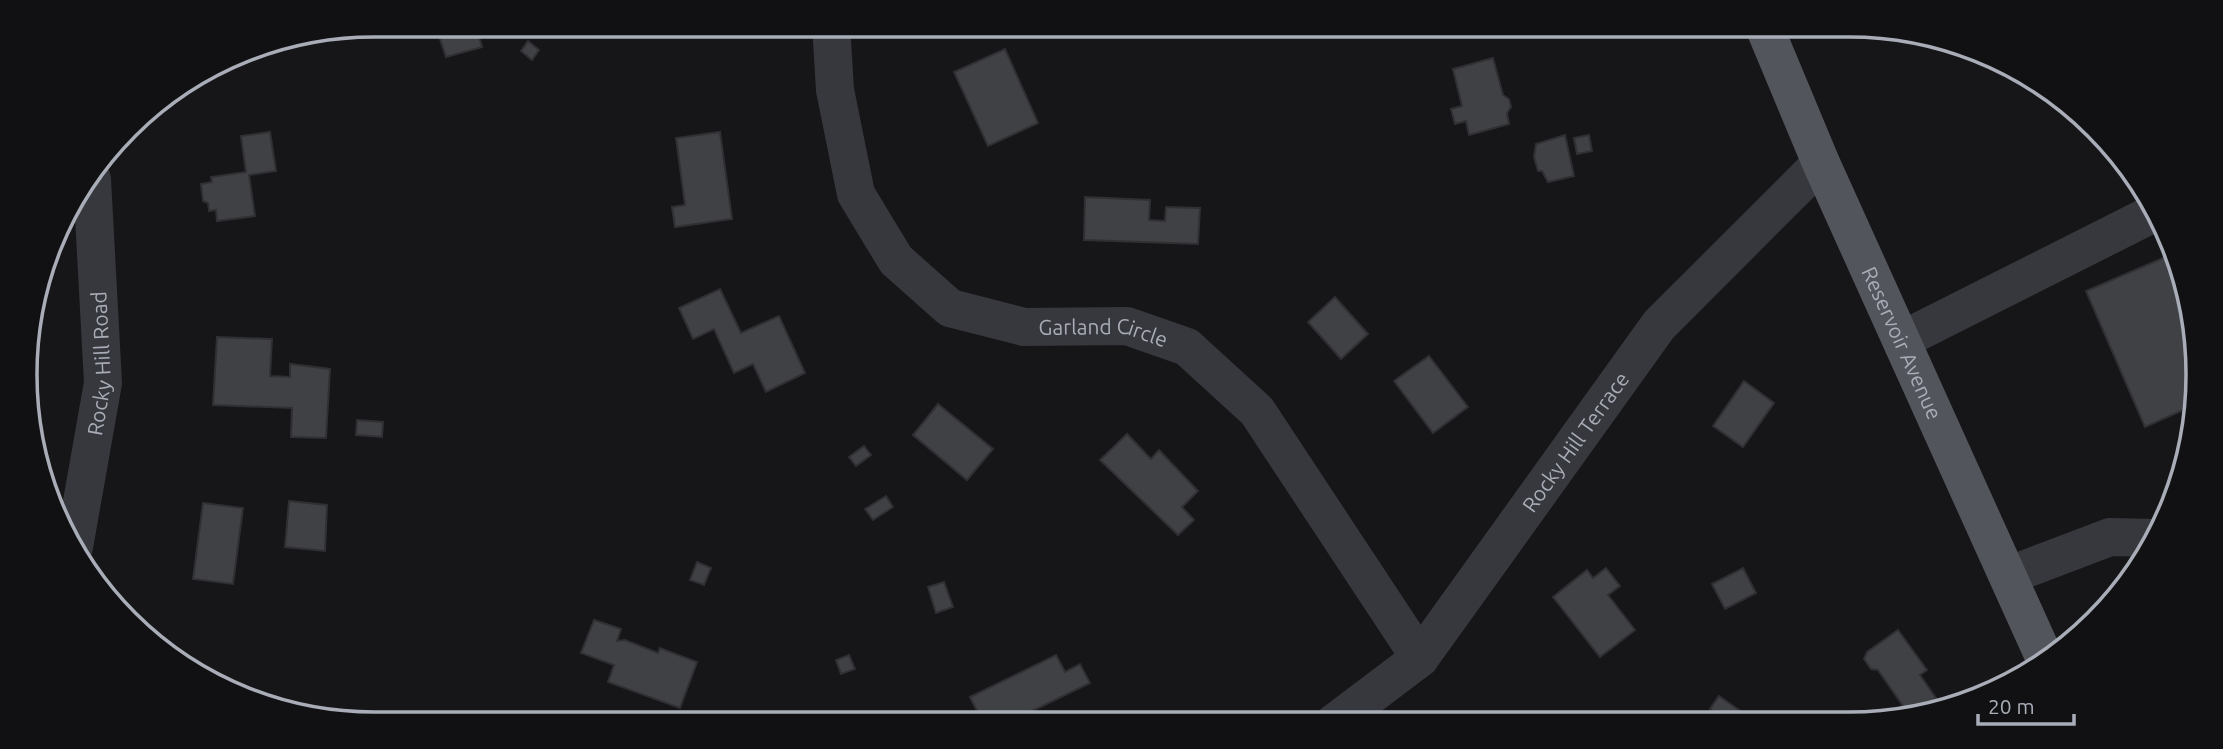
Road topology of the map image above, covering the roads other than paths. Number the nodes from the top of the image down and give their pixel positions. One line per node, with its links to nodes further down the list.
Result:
1 (832, 37): 11 (street, Garland Circle)
2 (1768, 37): 3 (main road, Reservoir Avenue)
3 (1821, 163): 6 (main road, Reservoir Avenue); 11 (street, Rocky Hill Terrace)
4 (93, 189): 7 (street, Rocky Hill Road)
5 (2147, 217): 6 (street)
6 (1902, 340): 9 (main road, Reservoir Avenue)
7 (77, 533)
8 (2144, 538): 9 (street)
9 (2010, 575): 10 (main road, Reservoir Avenue)
10 (2042, 651)
11 (1420, 658): 12 (street, Rocky Hill Terrace)
12 (1349, 712)

